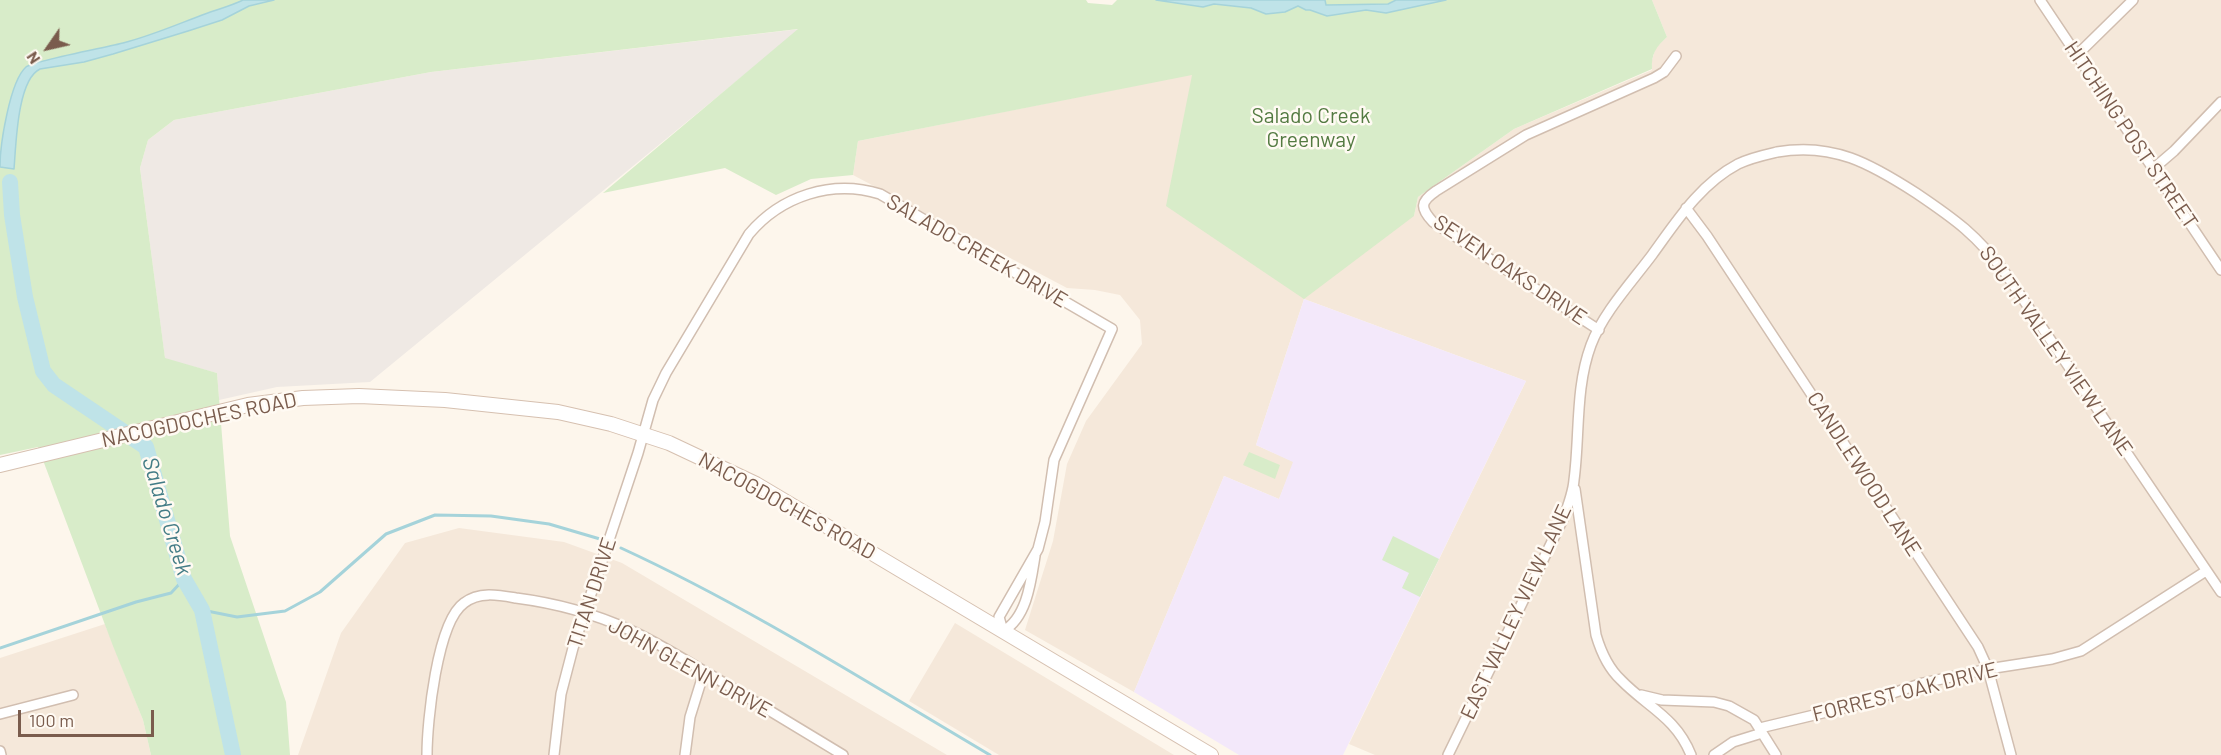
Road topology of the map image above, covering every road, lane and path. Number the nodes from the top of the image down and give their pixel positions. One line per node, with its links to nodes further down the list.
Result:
1 (2040, 0): 3 (street, HITCHING POST STREET)
2 (2133, 0): 3 (street)
3 (2077, 55): 7 (street, HITCHING POST STREET)
4 (1676, 56): 10 (street, SEVEN OAKS DRIVE)
5 (2221, 102): 7 (street)
6 (1811, 149): 8 (street, EAST VALLEY VIEW LANE); 15 (street, SOUTH VALLEY VIEW LANE)
7 (2153, 169): 9 (street, HITCHING POST STREET)
8 (1686, 208): 10 (street, EAST VALLEY VIEW LANE); 19 (street, CANDLEWOOD LANE)
9 (2221, 270)
10 (1599, 330): 13 (street, EAST VALLEY VIEW LANE)
11 (642, 434): 12 (main road, NACOGDOCHES ROAD); 14 (street, SALADO CREEK DRIVE); 17 (street, TITAN DRIVE); 18 (main road, NACOGDOCHES ROAD)
12 (0, 465)
13 (1574, 482): 22 (street); 32 (street, EAST VALLEY VIEW LANE)
14 (1035, 556): 18 (street); 18 (street)
15 (2206, 571): 16 (street, SOUTH VALLEY VIEW LANE); 19 (street, FORREST OAK DRIVE)
16 (2221, 592)
17 (584, 613): 20 (street, JOHN GLENN DRIVE); 26 (street, JOHN GLENN DRIVE); 27 (street, TITAN DRIVE)
18 (1003, 631): 31 (main road, NACOGDOCHES ROAD)
19 (1988, 669): 24 (street, FORREST OAK DRIVE); 36 (street, CANDLEWOOD LANE)
20 (704, 672): 25 (street, JOHN GLENN DRIVE); 28 (street)
21 (73, 694): 23 (street)
22 (1639, 694): 24 (street); 33 (street)
23 (0, 714)
24 (1761, 731): 34 (street, FORREST OAK DRIVE); 35 (street)
25 (828, 746): 29 (street); 30 (street, JOHN GLENN DRIVE)
26 (427, 755)
27 (554, 755)
28 (685, 755)
29 (822, 755)
30 (843, 755)
31 (1211, 755)
32 (1448, 755)
33 (1691, 755)
34 (1714, 755)
35 (1776, 755)
36 (2011, 755)

